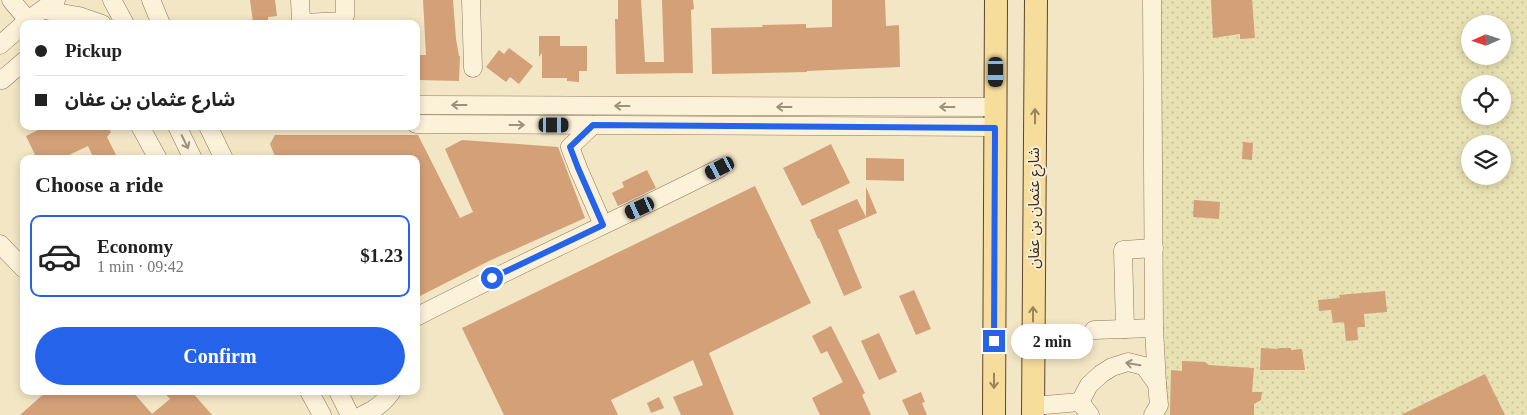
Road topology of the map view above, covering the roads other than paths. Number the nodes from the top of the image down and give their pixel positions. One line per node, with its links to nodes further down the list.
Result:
1 (10, 0): 12 (street); 13 (street)
2 (112, 0): 15 (street)
3 (151, 0): 16 (street)
4 (165, 0): 17 (street)
5 (300, 0): 18 (street)
6 (345, 0): 19 (street)
7 (471, 0): 23 (street)
8 (996, 0): 28 (main road)
9 (1036, 0): 53 (main road, شارع عثمان بن عفان, one-way to 9)
10 (1152, 0): 42 (street)
11 (50, 5): 13 (street); 14 (street)
12 (0, 8)
13 (28, 20)
14 (90, 20)
15 (124, 20)
16 (160, 20)
17 (162, 20)
18 (301, 20)
19 (343, 20)
20 (20, 27): 21 (street)
21 (0, 45)
22 (20, 64): 24 (street)
23 (473, 68)
24 (2, 80)
25 (420, 105): 26 (street, one-way to 25)
26 (806, 107): 27 (street); 31 (street)
27 (852, 107): 28 (street, one-way to 27); 32 (street)
28 (995, 118): 32 (street); 57 (main road, one-way to 57)
29 (420, 124): 30 (street, one-way to 30)
30 (593, 125): 31 (street); 40 (street)
31 (805, 126): 32 (street)
32 (853, 126)
33 (142, 130): 36 (street)
34 (179, 130): 37 (street, one-way to 37)
35 (210, 130): 38 (street)
36 (156, 155)
37 (191, 155)
38 (222, 155)
39 (720, 168): 40 (street)
40 (603, 225): 44 (street)
41 (0, 244): 43 (street)
42 (1154, 248): 45 (street); 46 (street)
43 (20, 265)
44 (420, 315)
45 (1154, 328): 46 (street); 48 (street)
46 (1126, 329): 47 (street)
47 (1094, 330)
48 (1157, 384): 52 (street, one-way to 52); 58 (street)
49 (311, 395): 54 (street)
50 (340, 395): 55 (street)
51 (389, 395): 56 (street)
52 (1085, 408): 53 (street)
53 (1033, 410)
54 (322, 415)
55 (350, 415)
56 (362, 415)
57 (994, 415)
58 (1154, 415)

